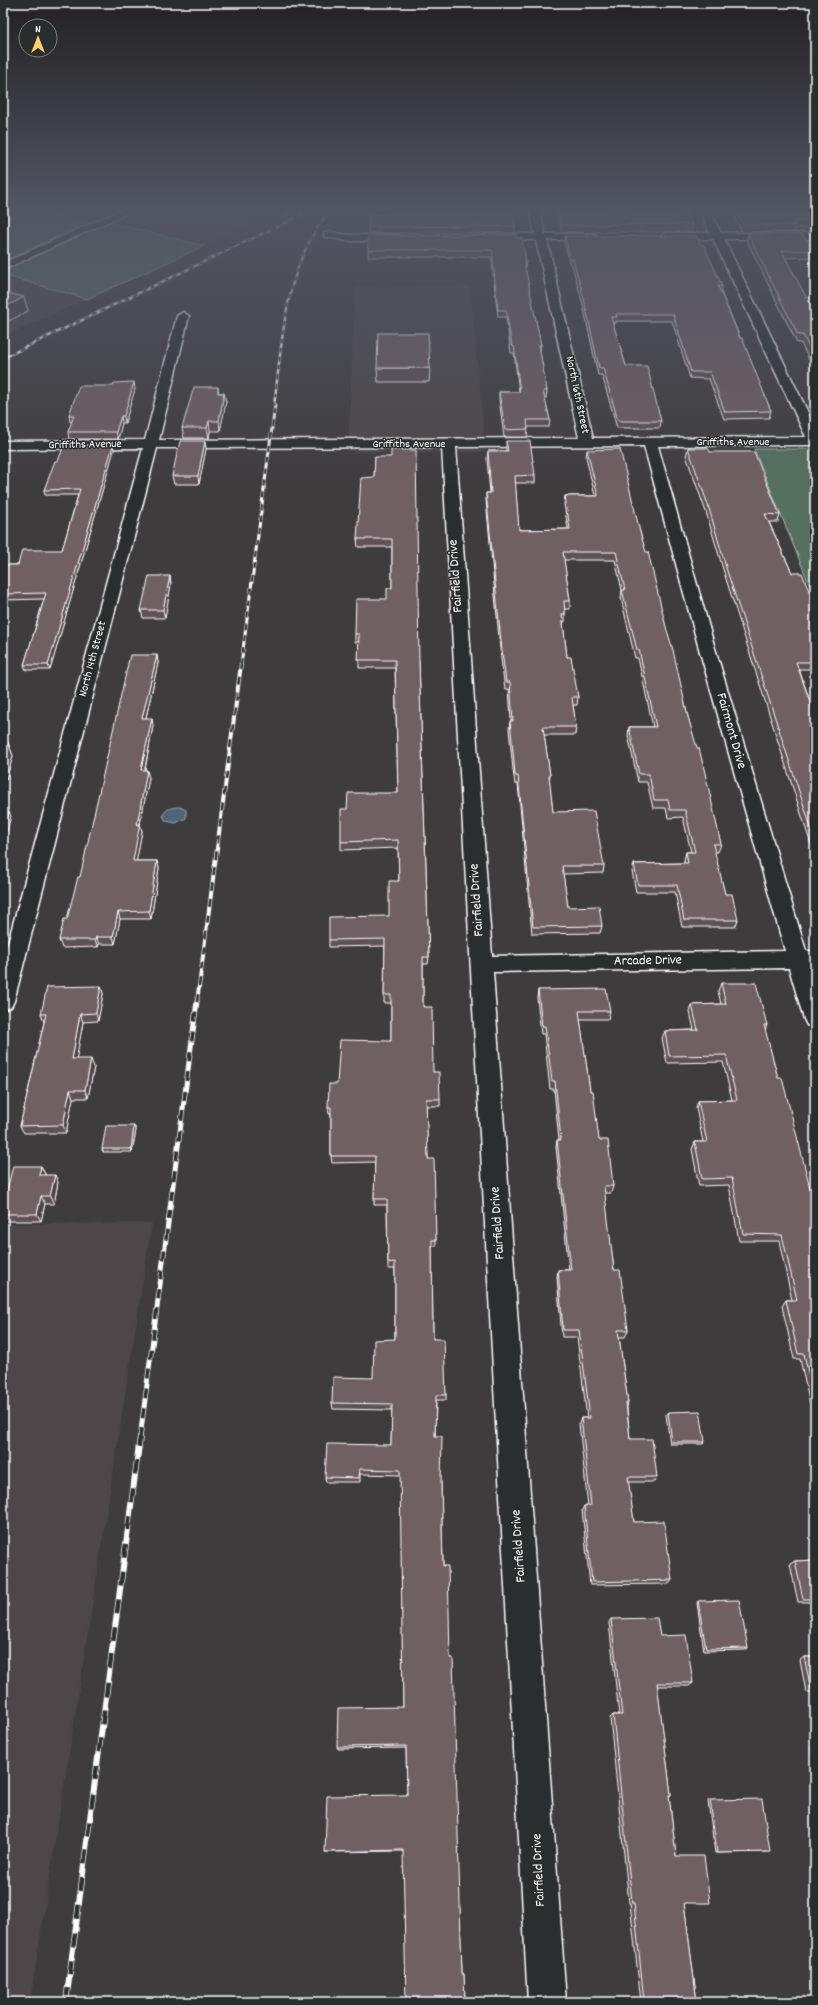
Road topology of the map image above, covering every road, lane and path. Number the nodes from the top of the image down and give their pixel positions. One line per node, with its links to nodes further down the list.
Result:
1 (555, 301): 5 (street, North 16th Street)
2 (748, 301): 4 (street)
3 (183, 316): 7 (street, North 14th Street)
4 (815, 441): 6 (street, Griffiths Avenue)
5 (587, 442): 6 (street, Griffiths Avenue); 8 (street, Griffiths Avenue)
6 (650, 442): 10 (street, Fairmont Drive)
7 (151, 444): 8 (street, Griffiths Avenue); 9 (street, Griffiths Avenue); 12 (street, North 14th Street)
8 (449, 444): 11 (street, Fairfield Drive)
9 (3, 445)
10 (806, 959): 11 (street, Arcade Drive); 14 (street, Fairmont Drive)
11 (482, 964): 15 (street, Fairfield Drive)
12 (6, 976): 13 (street, North 14th Street)
13 (3, 1001)
14 (815, 1019)
15 (546, 2002)

